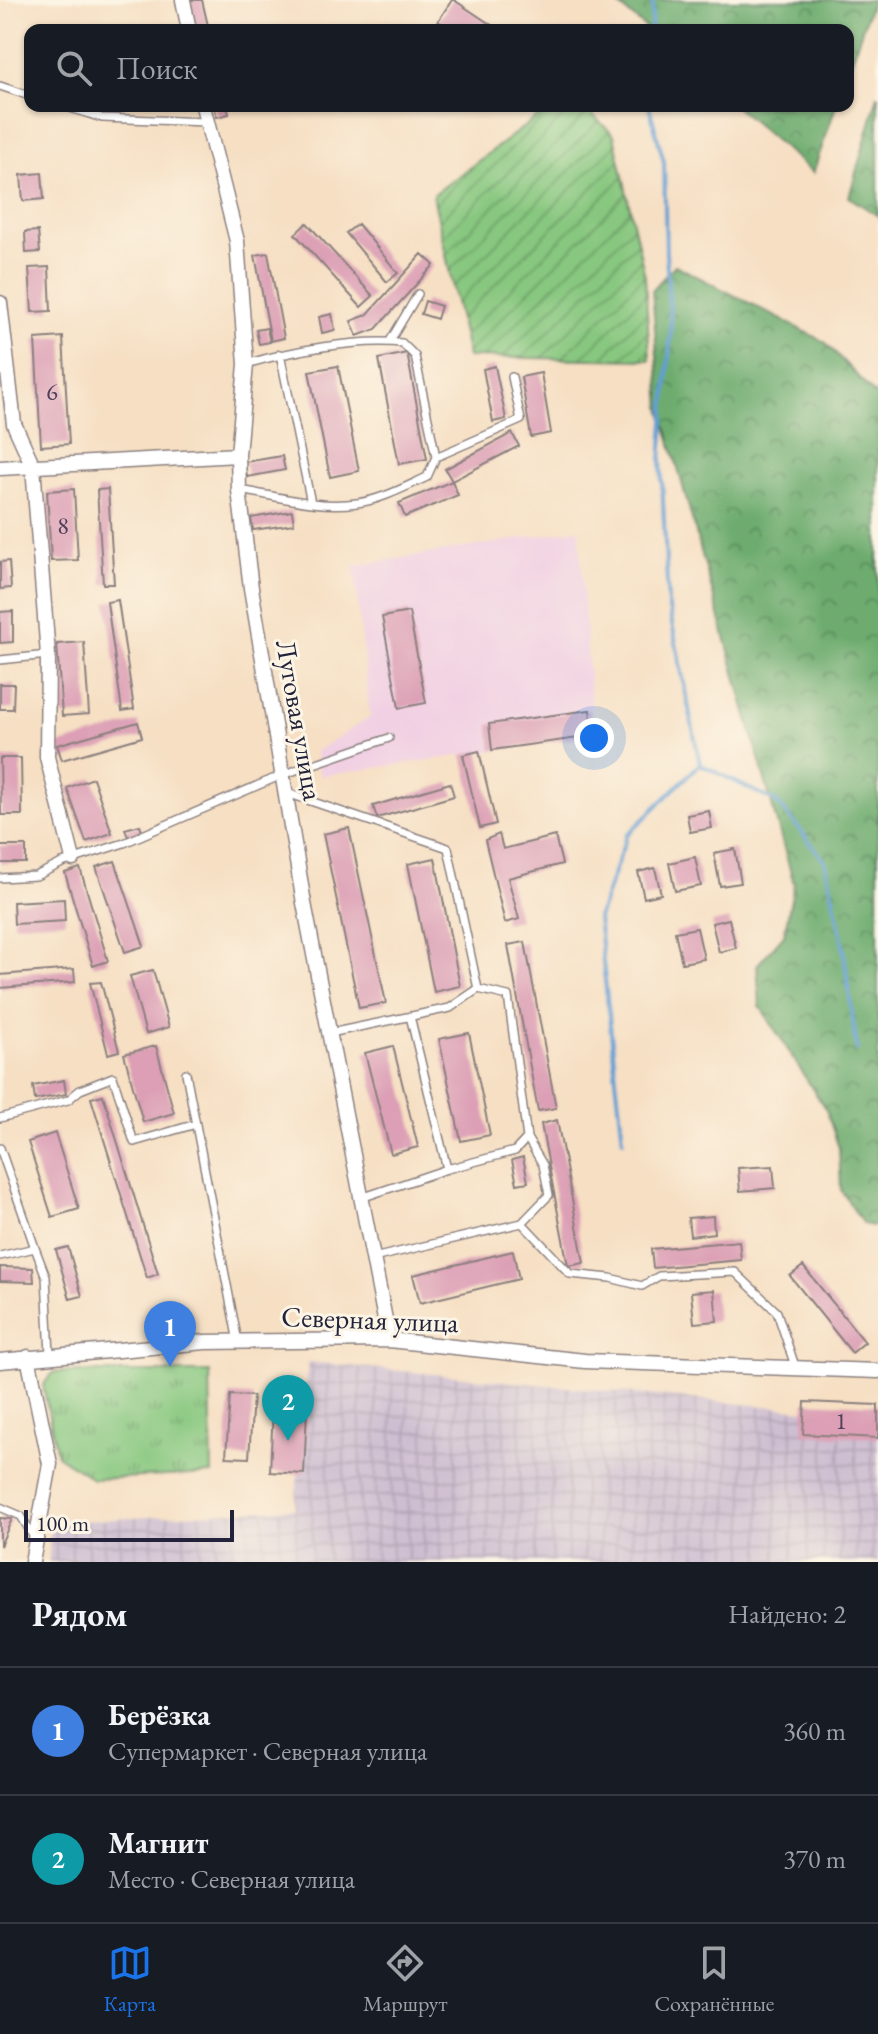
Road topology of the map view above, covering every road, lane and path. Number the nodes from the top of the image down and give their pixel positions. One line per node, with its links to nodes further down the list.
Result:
1 (183, 0): 2 (street)
2 (188, 24)
3 (0, 86): 4 (lane)
4 (24, 94)
5 (83, 112): 7 (lane)
6 (204, 112): 7 (street, Луговая улица)
7 (206, 122): 12 (street, Луговая улица)
8 (418, 294): 10 (lane)
9 (0, 303): 16 (street)
10 (390, 341): 11 (lane); 15 (lane)
11 (280, 354): 12 (lane); 19 (lane)
12 (246, 364): 14 (street, Луговая улица)
13 (512, 377): 15 (lane)
14 (238, 455): 16 (street); 18 (street, Луговая улица)
15 (436, 457): 19 (lane)
16 (33, 466): 17 (street); 20 (street)
17 (0, 468)
18 (239, 490): 19 (lane); 23 (street, Луговая улица)
19 (311, 503)
20 (48, 655): 21 (lane); 25 (street)
21 (0, 660)
22 (389, 738): 23 (lane)
23 (282, 775): 24 (street, Луговая улица); 25 (lane)
24 (287, 793): 27 (lane); 29 (street, Луговая улица)
25 (73, 859): 26 (lane)
26 (0, 878)
27 (478, 989): 28 (lane); 33 (lane)
28 (410, 1016): 29 (lane); 35 (lane)
29 (329, 1033): 36 (street, Луговая улица)
30 (186, 1073): 32 (lane)
31 (0, 1118): 32 (lane)
32 (196, 1124): 42 (lane)
33 (527, 1138): 35 (lane); 37 (lane)
34 (0, 1148): 38 (lane)
35 (447, 1169): 36 (lane)
36 (361, 1198): 40 (street, Луговая улица)
37 (522, 1223): 40 (lane); 46 (lane)
38 (35, 1248): 39 (lane); 43 (lane)
39 (0, 1256)
40 (373, 1259): 41 (street, Луговая улица)
41 (389, 1340): 42 (street, Северная улица); 46 (street, Северная улица)
42 (238, 1342): 43 (street, Северная улица)
43 (50, 1355): 44 (street, Северная улица)
44 (28, 1357): 45 (street, Северная улица); 49 (street)
45 (0, 1361)
46 (796, 1369): 47 (street, Северная улица)
47 (878, 1371)
48 (0, 1507): 49 (lane)
49 (36, 1540): 50 (street)
50 (32, 1562)

